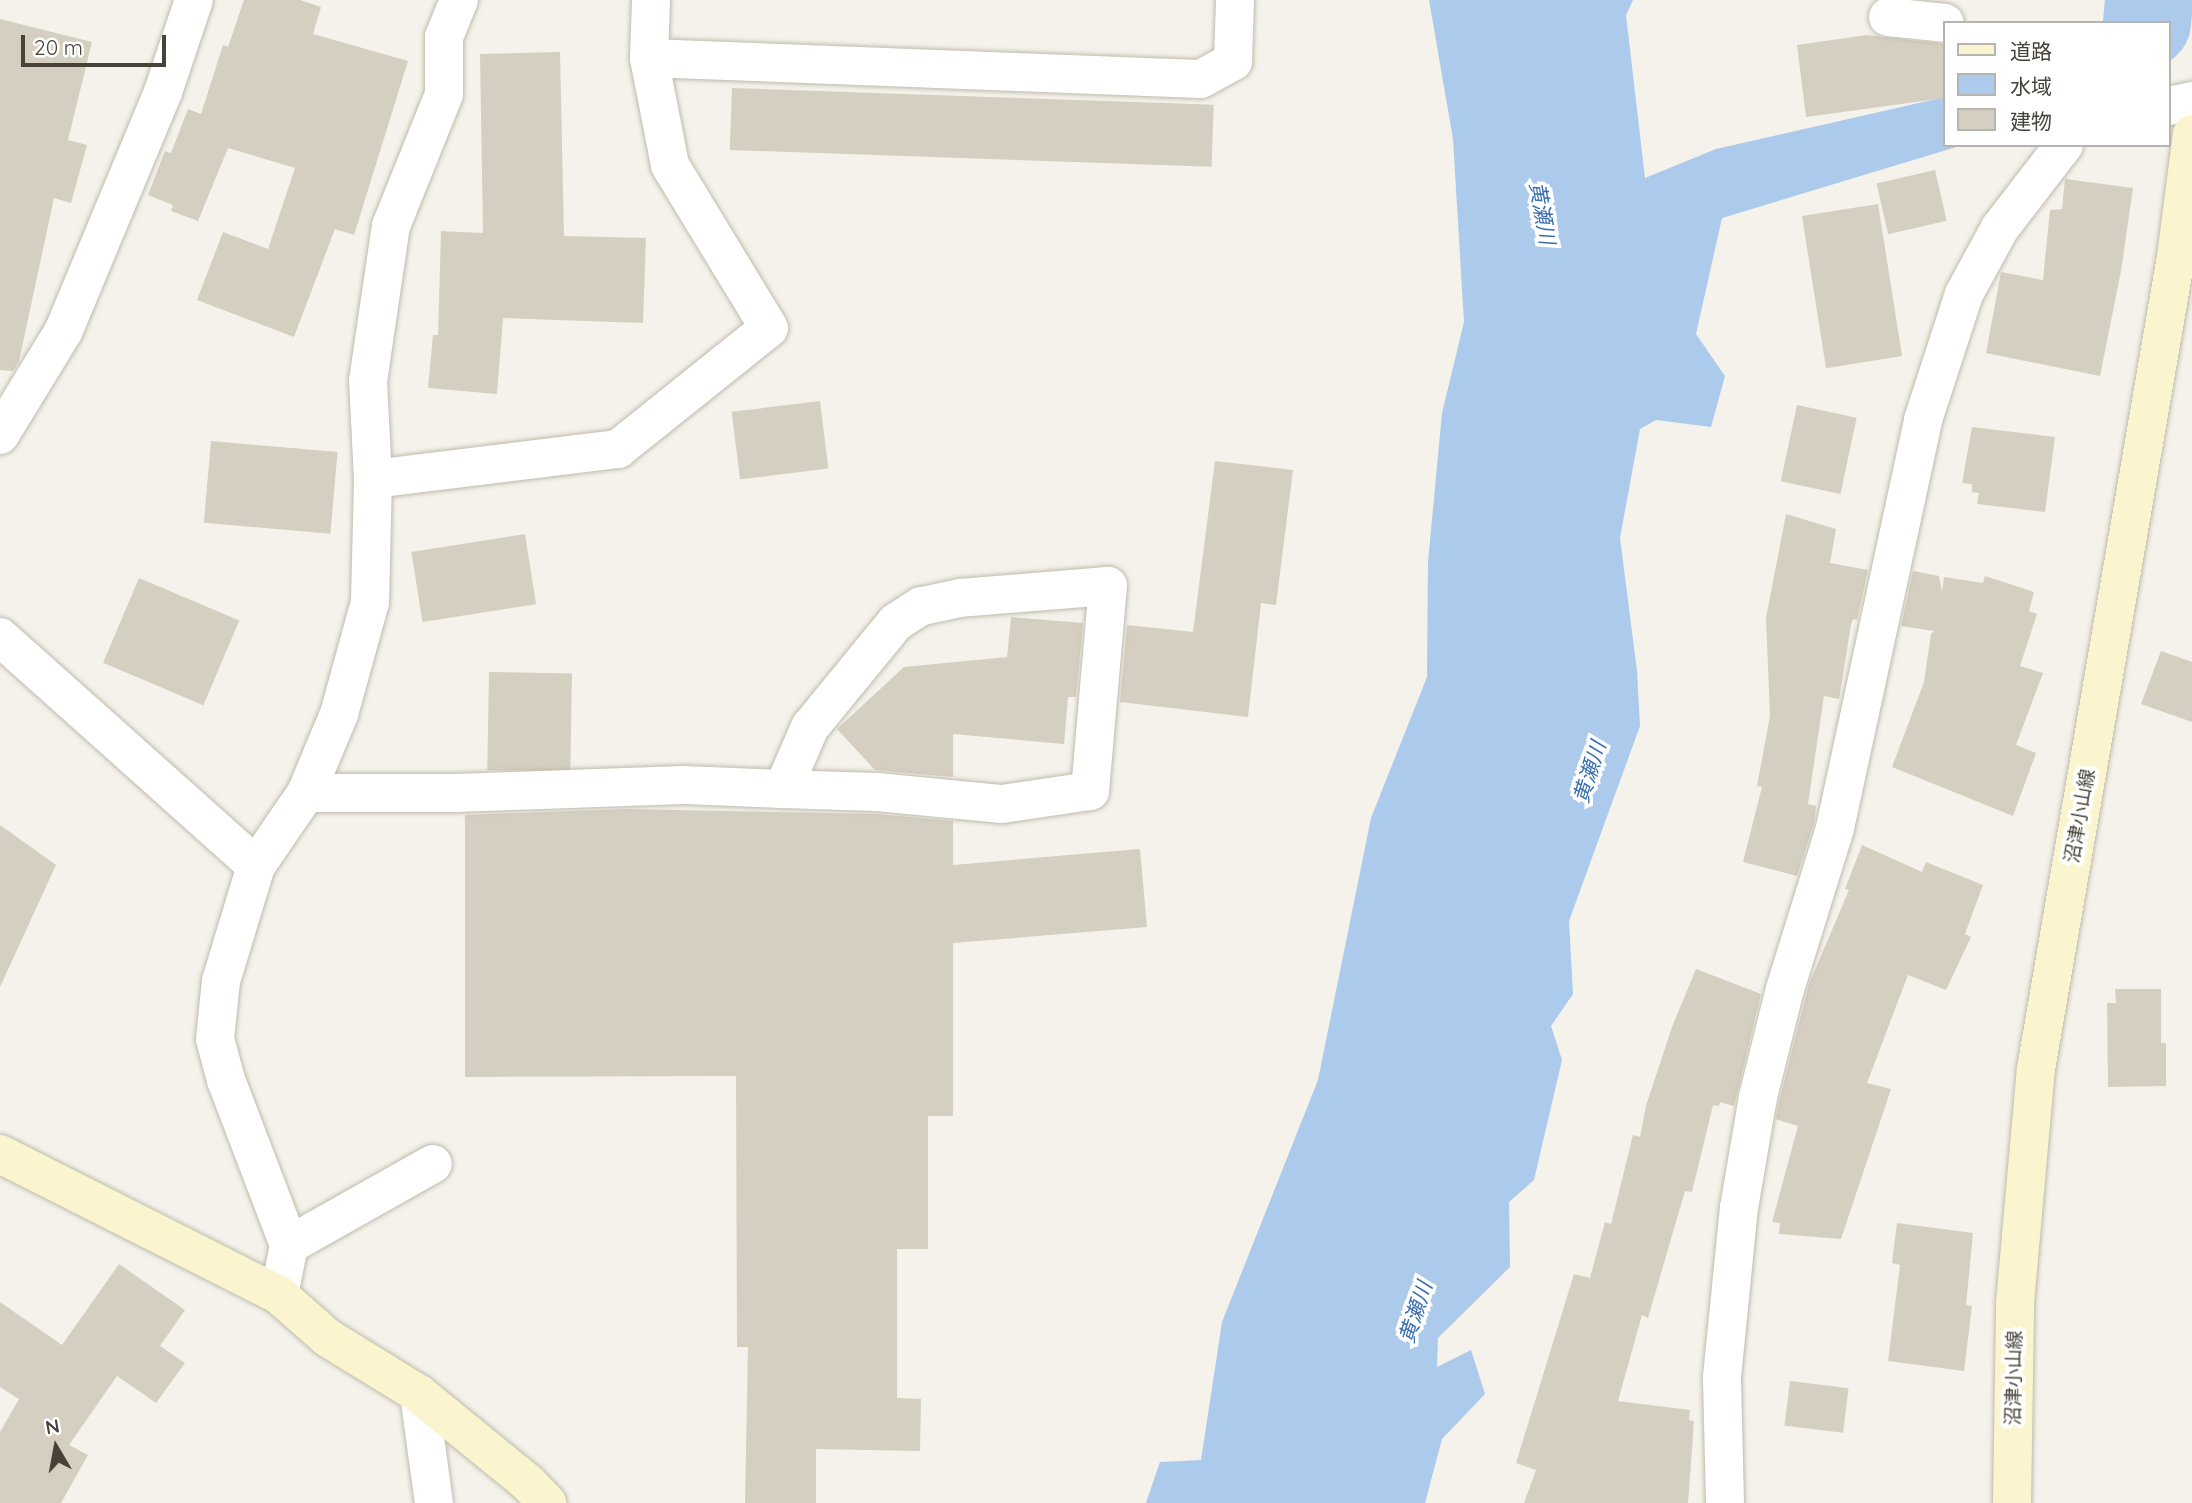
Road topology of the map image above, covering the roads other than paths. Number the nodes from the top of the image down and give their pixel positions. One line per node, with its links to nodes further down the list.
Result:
1 (194, 0): 13 (street)
2 (459, 0): 14 (street)
3 (651, 0): 7 (street)
4 (1235, 0): 7 (street)
5 (1888, 17): 6 (street)
6 (1944, 23)
7 (649, 58): 14 (street)
8 (2192, 101): 9 (street)
9 (2171, 106)
10 (2192, 134): 12 (main road, 沼津小山線)
11 (2062, 147): 26 (street)
12 (2184, 257): 27 (main road, 沼津小山線)
13 (0, 435)
14 (373, 479): 17 (street)
15 (0, 637): 18 (street)
16 (783, 789): 16 (street); 17 (street)
17 (306, 793): 18 (street)
18 (256, 866): 21 (street)
19 (0, 1154): 22 (main road)
20 (433, 1164): 21 (street)
21 (289, 1245): 22 (street)
22 (279, 1295): 23 (main road)
23 (419, 1394): 24 (street); 25 (main road)
24 (434, 1503)
25 (547, 1503)
26 (1725, 1503)
27 (2012, 1503)

